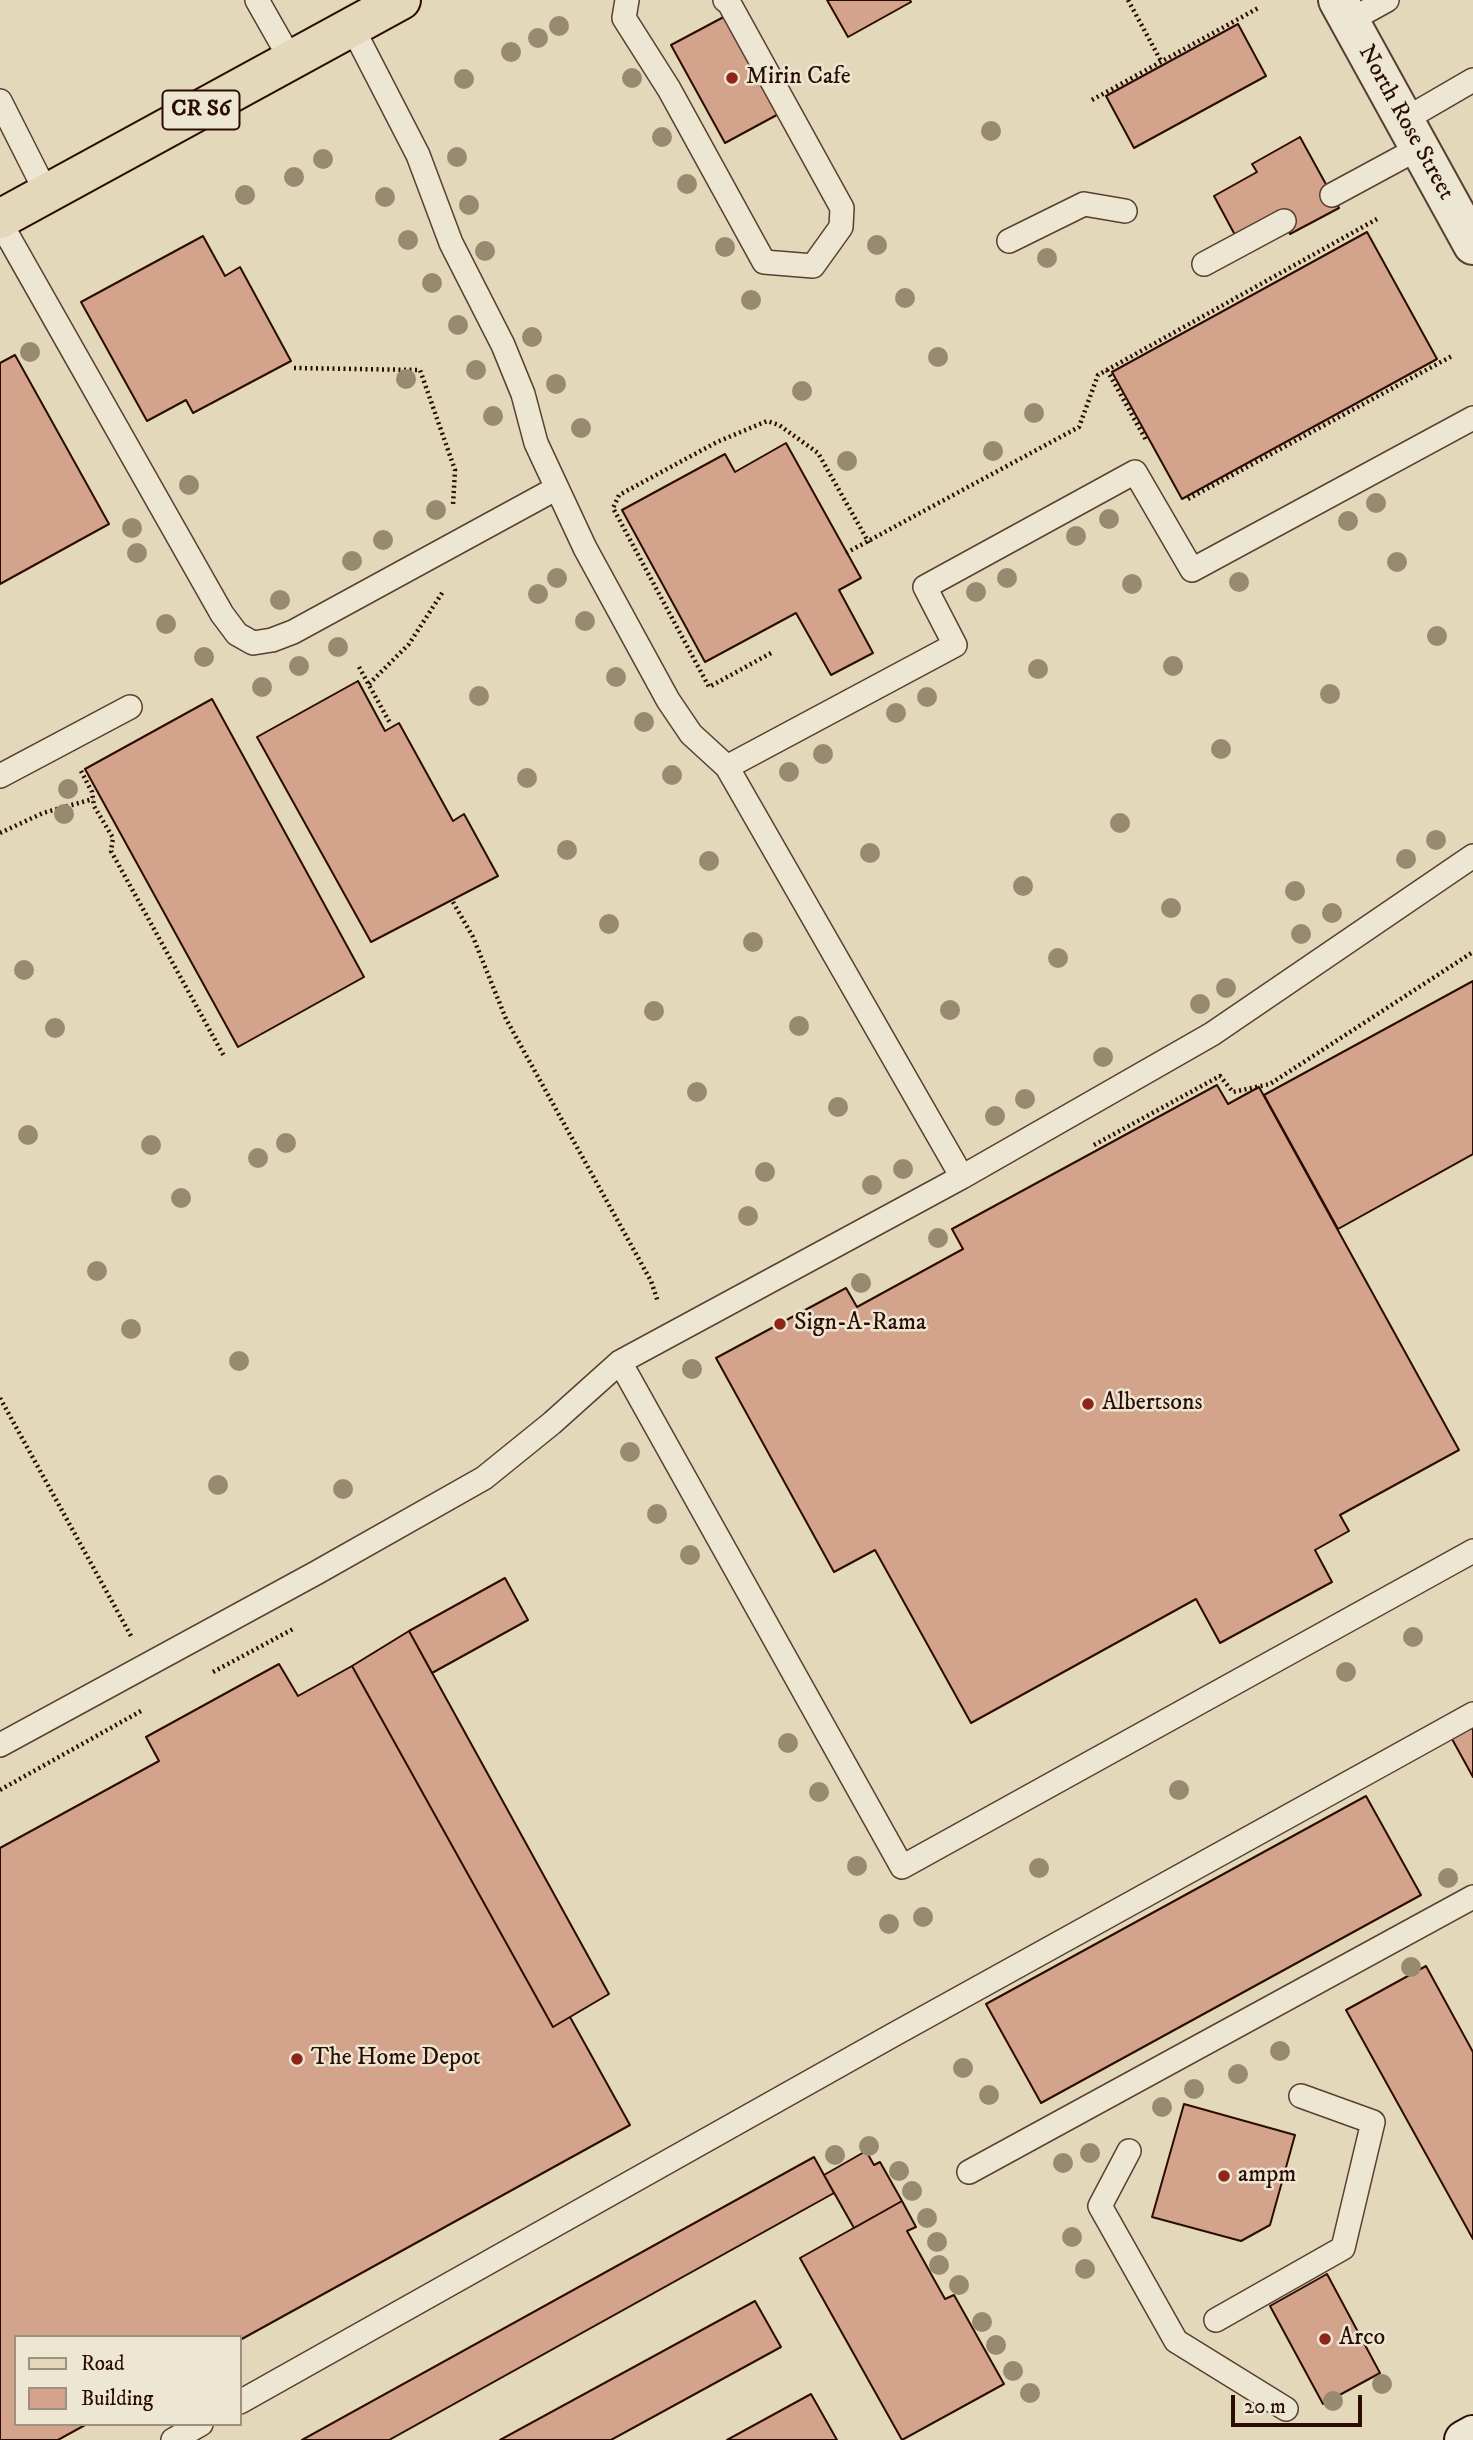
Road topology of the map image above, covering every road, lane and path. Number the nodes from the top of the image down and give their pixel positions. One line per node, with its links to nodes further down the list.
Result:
1 (257, 0): 10 (lane)
2 (401, 0): 9 (main road, CR S6)
3 (627, 0): 4 (lane)
4 (725, 0)
5 (1128, 0): 11 (path)
6 (1387, 0): 8 (lane)
7 (1260, 7): 11 (path)
8 (1344, 10): 15 (street, North Rose Street)
9 (352, 27): 10 (main road, CR S6); 30 (lane)
10 (291, 60): 16 (main road, CR S6)
11 (1161, 61): 13 (path)
12 (1473, 80): 15 (lane)
13 (1092, 100)
14 (0, 101): 16 (lane)
15 (1412, 134): 17 (lane); 23 (street, North Rose Street)
16 (47, 194): 20 (main road, CR S6)
17 (1332, 195)
18 (1125, 211): 22 (lane)
19 (1377, 219): 27 (path)
20 (0, 220): 33 (lane)
21 (1284, 221): 24 (lane)
22 (1009, 241)
23 (1473, 245)
24 (1205, 264)
25 (1452, 356): 31 (path)
26 (295, 368): 33 (path)
27 (1107, 370): 29 (path); 32 (path)
28 (1473, 418): 41 (lane)
29 (1147, 443)
30 (557, 488): 33 (lane); 41 (lane)
31 (1181, 504)
32 (869, 542): 34 (path); 35 (path)
33 (450, 546): 37 (path)
34 (846, 554)
35 (771, 653)
36 (359, 667): 37 (path)
37 (369, 684): 39 (path)
38 (130, 707): 40 (lane)
39 (390, 723)
40 (65, 742): 42 (lane); 43 (path)
41 (727, 767): 50 (lane)
42 (0, 776)
43 (93, 799): 44 (path); 48 (path)
44 (0, 832)
45 (1473, 856): 50 (lane)
46 (453, 902): 51 (path)
47 (1473, 952): 49 (path)
48 (225, 1058)
49 (1085, 1150)
50 (962, 1177): 51 (lane)
51 (675, 1333): 52 (lane)
52 (620, 1362): 54 (lane); 56 (lane)
53 (0, 1398): 56 (path)
54 (1473, 1551)
55 (293, 1629): 57 (path)
56 (147, 1665): 60 (lane)
57 (211, 1673)
58 (141, 1711): 61 (path)
59 (1473, 1714): 67 (lane)
60 (0, 1745)
61 (0, 1790)
62 (1473, 1897): 65 (lane)
63 (1301, 2096): 66 (lane)
64 (1129, 2151): 68 (lane)
65 (969, 2172)
66 (1216, 2320)
67 (242, 2401)
68 (1286, 2409)
69 (198, 2426): 71 (lane)
70 (1473, 2435): 72 (street)
71 (173, 2440)
72 (1464, 2440)

